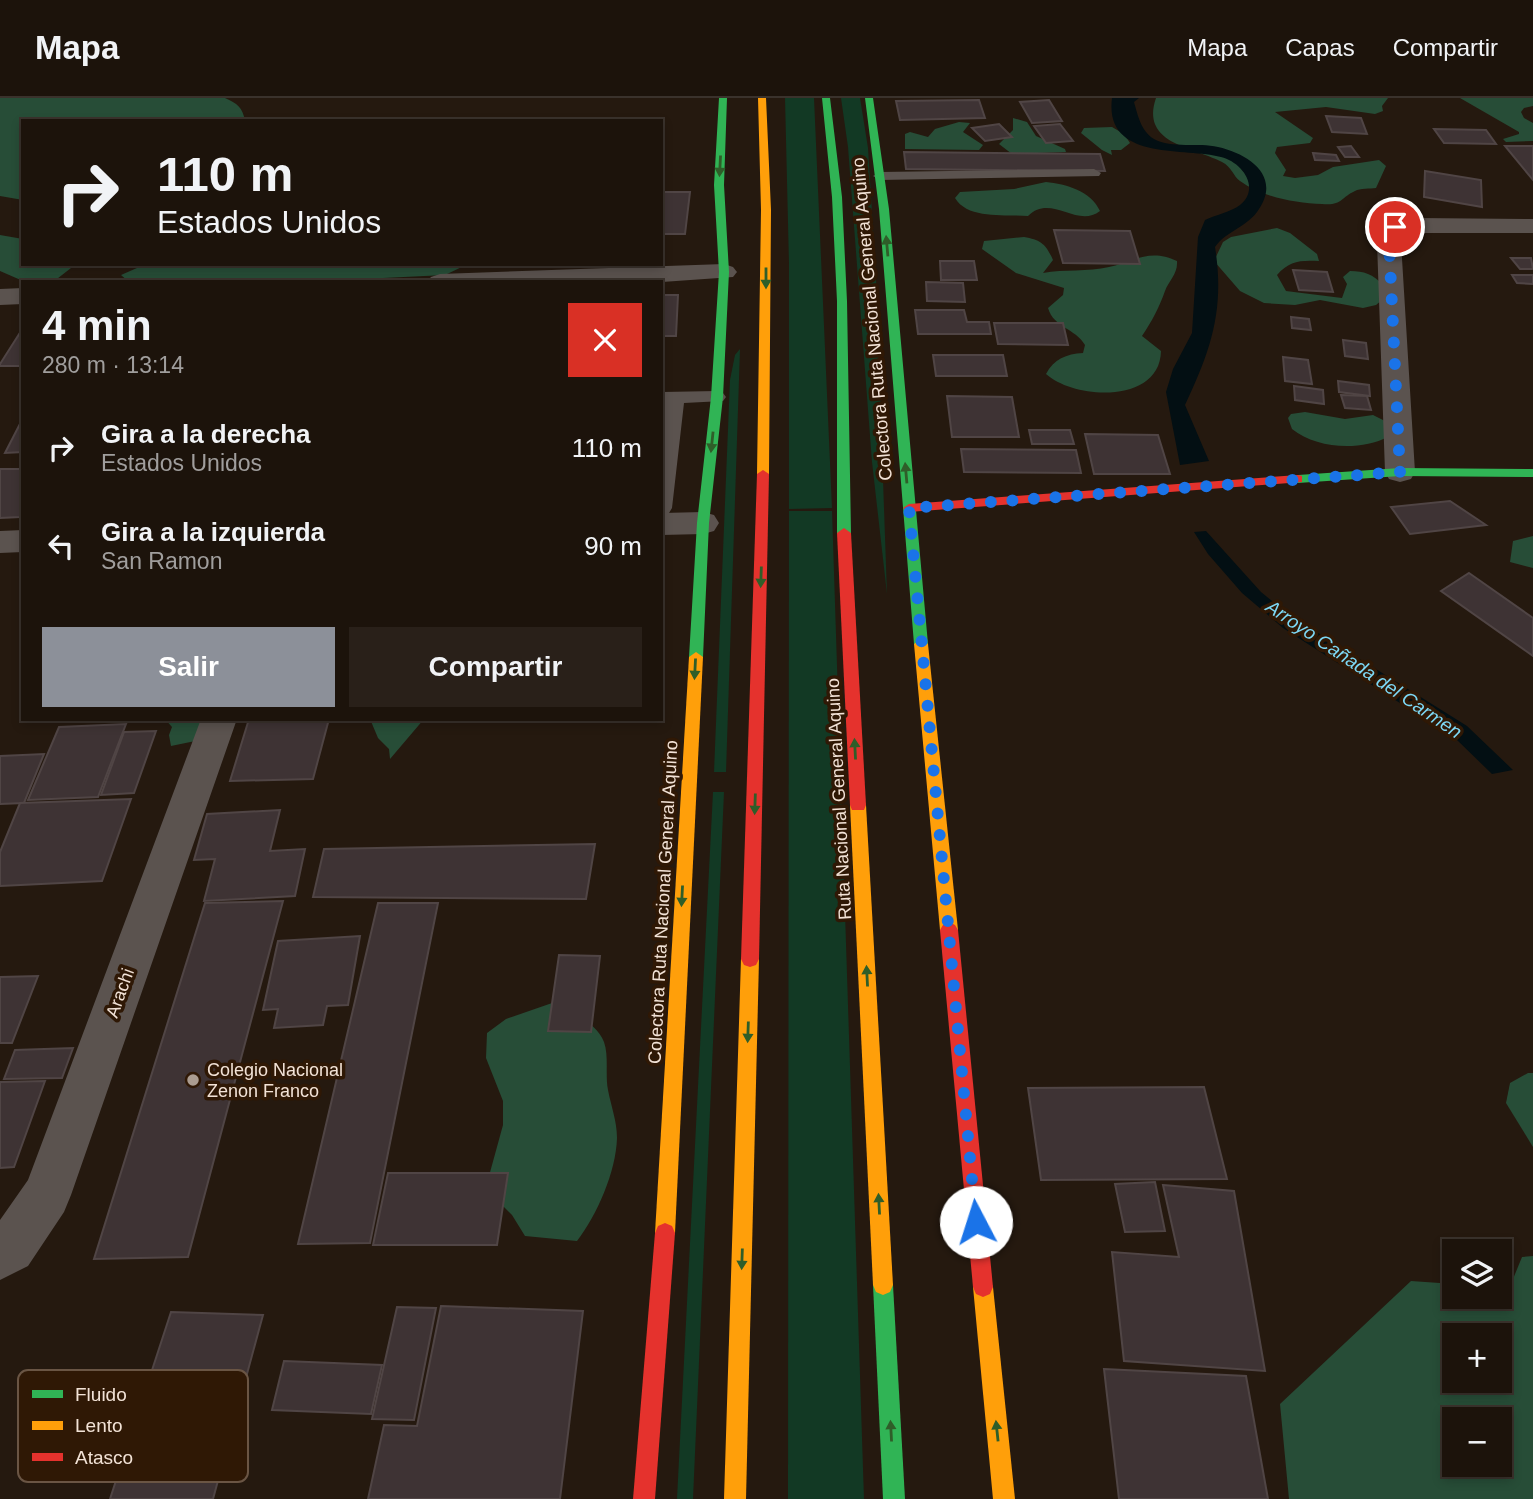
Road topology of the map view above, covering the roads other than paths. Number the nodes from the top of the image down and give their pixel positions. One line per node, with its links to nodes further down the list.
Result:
1 (723, 98): 11 (main road, one-way to 11)
2 (762, 98): 7 (main road)
3 (826, 98): 28 (main road, Ruta Nacional General Aquino, one-way to 3)
4 (869, 98): 6 (main road, Colectora Ruta Nacional General Aquino)
5 (1094, 173): 6 (lane)
6 (880, 176): 19 (main road, Colectora Ruta Nacional General Aquino, one-way to 6)
7 (766, 210): 9 (main road); 27 (main road, one-way to 27)
8 (1533, 226): 16 (street)
9 (749, 262)
10 (663, 280): 11 (street)
11 (732, 280): 14 (main road, Colectora Ruta Nacional General Aquino)
12 (21, 296): 13 (street)
13 (0, 297)
14 (716, 397): 15 (lane); 20 (main road, Colectora Ruta Nacional General Aquino, one-way to 20)
15 (668, 398): 18 (lane)
16 (1400, 472): 17 (main road); 19 (main road)
17 (1533, 472)
18 (663, 490)
19 (909, 508): 29 (main road, Colectora Ruta Nacional General Aquino, one-way to 19)
20 (703, 523): 21 (street); 26 (main road, Colectora Ruta Nacional General Aquino, one-way to 26)
21 (663, 524)
22 (21, 541): 23 (street)
23 (0, 542)
24 (218, 721): 25 (street, Arachi)
25 (0, 1255)
26 (644, 1499)
27 (735, 1499)
28 (894, 1499)
29 (1003, 1499)

